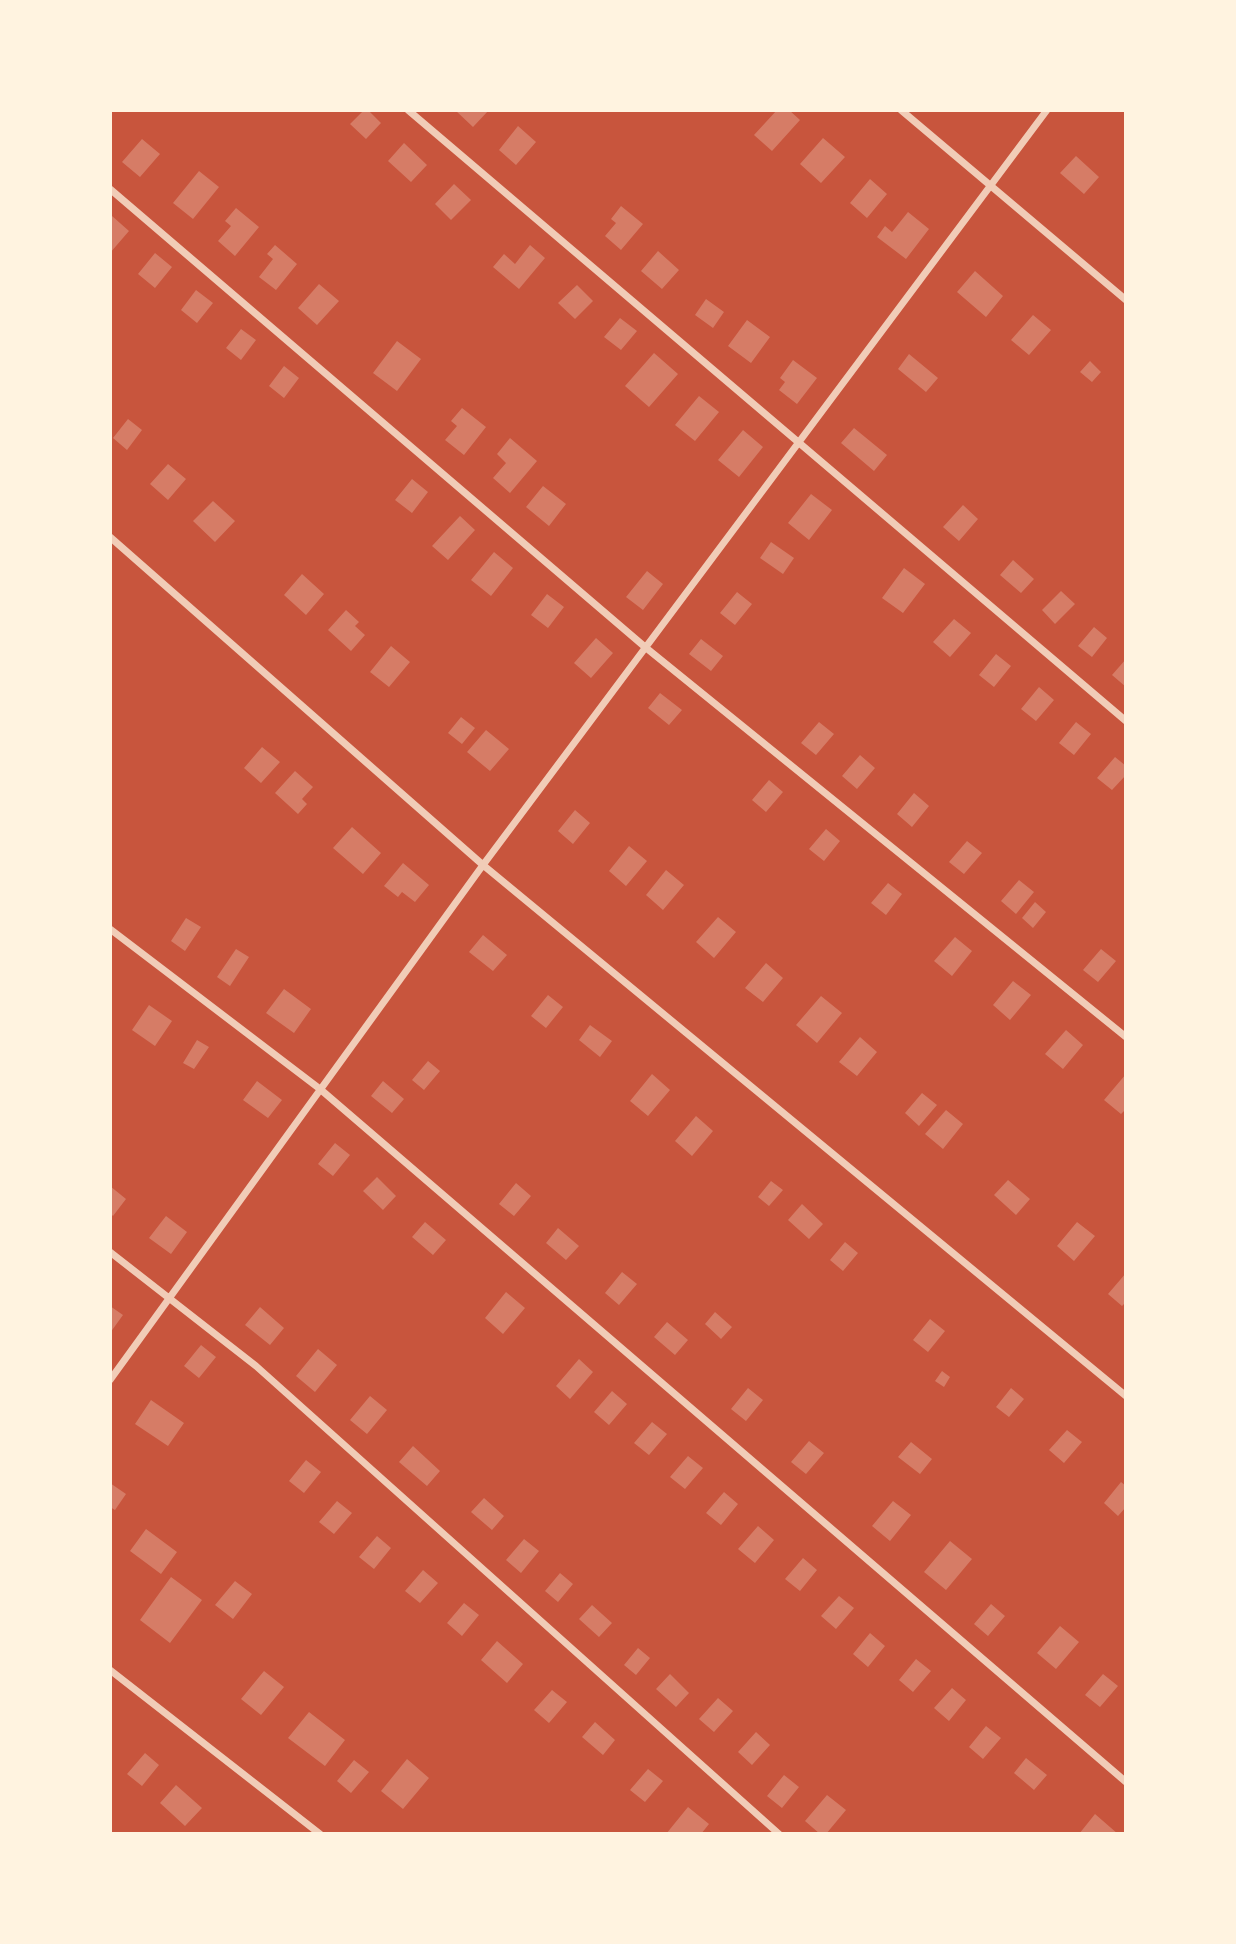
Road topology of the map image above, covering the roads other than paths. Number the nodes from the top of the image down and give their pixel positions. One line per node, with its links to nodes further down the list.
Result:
1 (408, 110): 7 (street)
2 (901, 110): 4 (street)
3 (1047, 110): 4 (street)
4 (989, 184): 6 (street); 7 (street)
5 (110, 189): 9 (street)
6 (1126, 300)
7 (797, 442): 9 (street); 10 (street)
8 (110, 537): 11 (street)
9 (645, 647): 11 (street); 13 (street)
10 (1126, 721)
11 (483, 865): 14 (street); 18 (street)
12 (110, 929): 14 (street)
13 (1126, 1037)
14 (320, 1089): 16 (street); 20 (street)
15 (110, 1252): 16 (street)
16 (168, 1297): 17 (street); 22 (street)
17 (110, 1380)
18 (1126, 1396)
19 (110, 1670): 21 (street)
20 (1126, 1782)
21 (320, 1834)
22 (779, 1834)

